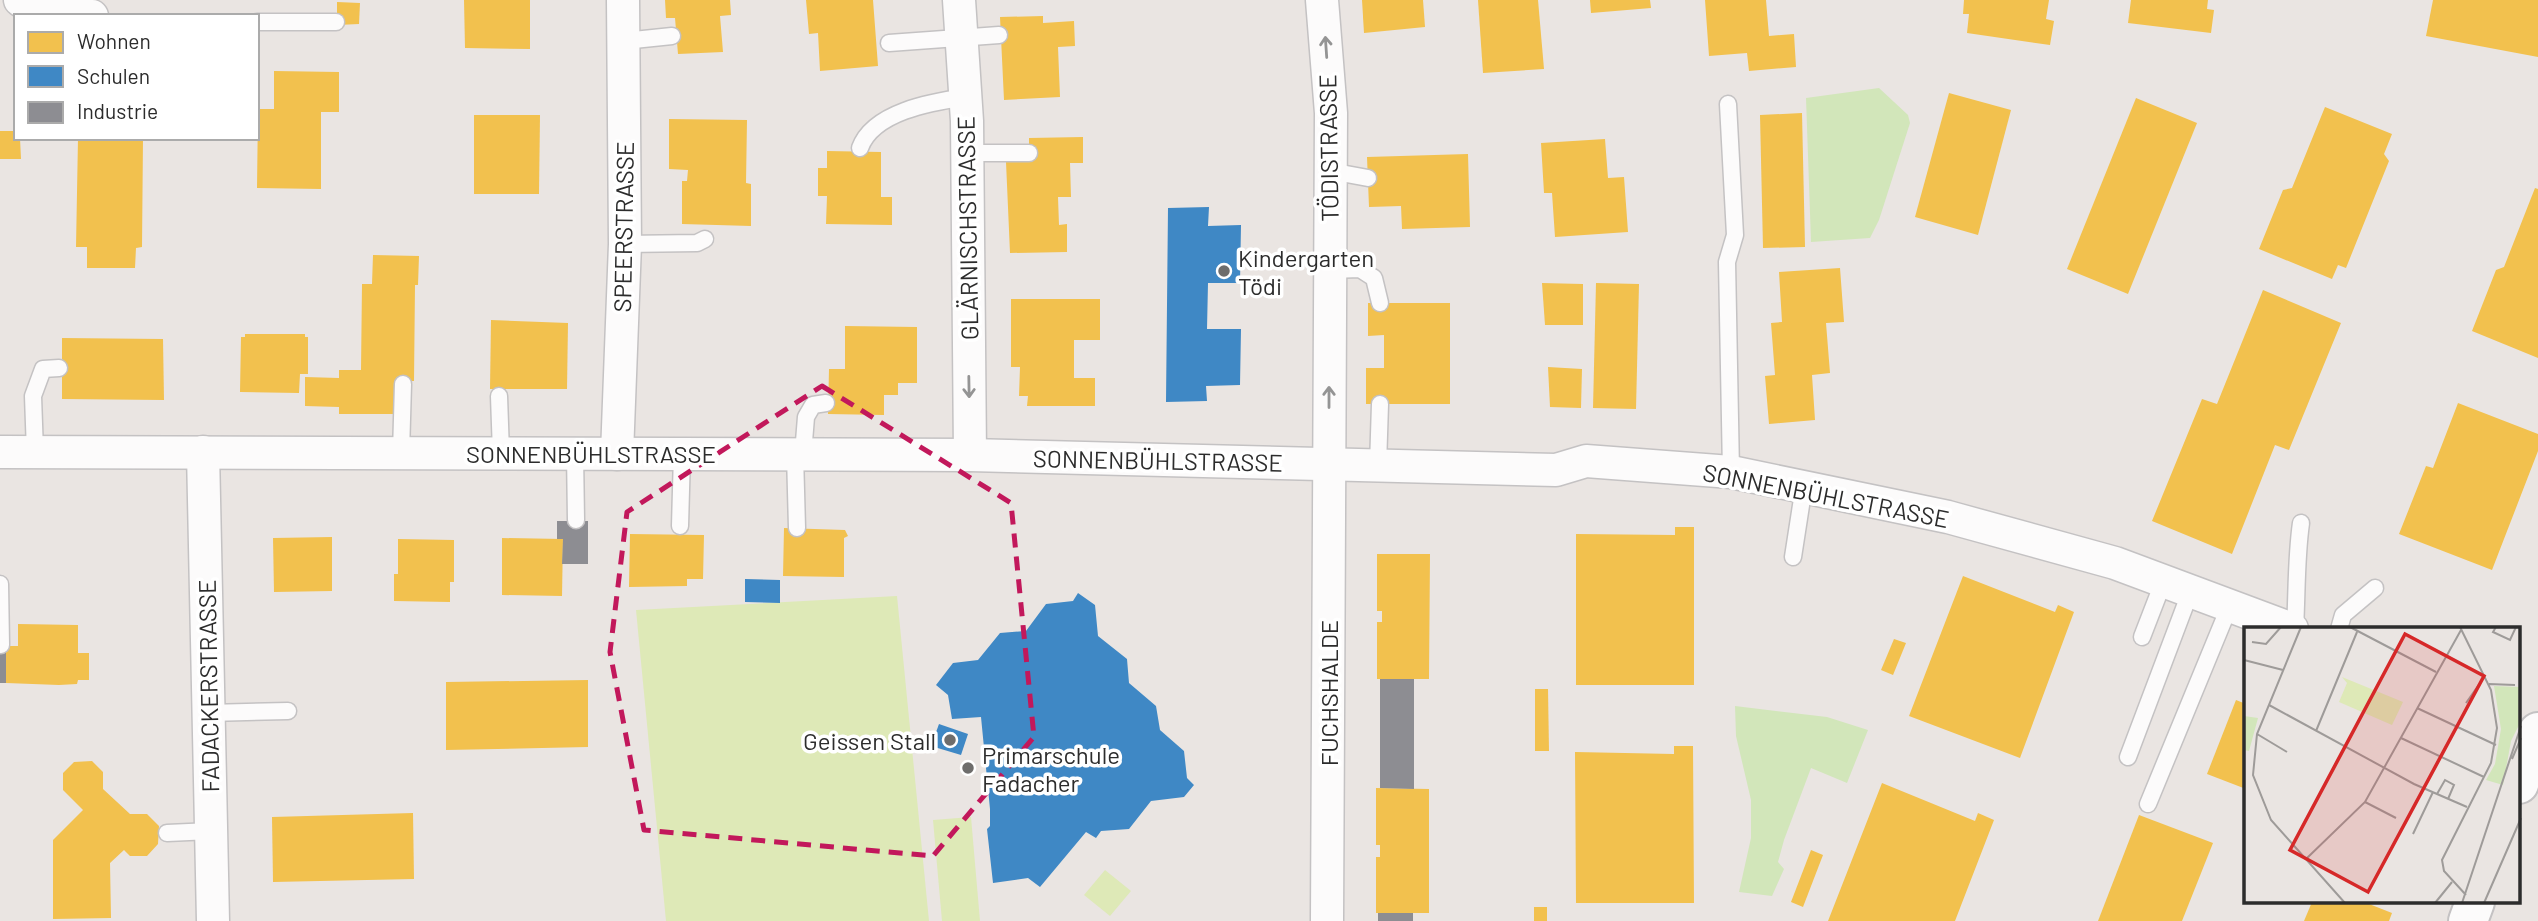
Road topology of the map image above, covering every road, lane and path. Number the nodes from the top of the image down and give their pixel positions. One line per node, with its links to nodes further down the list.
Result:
1 (20, 0): 5 (street)
2 (622, 0): 11 (street, SPEERSTRASSE)
3 (959, 0): 10 (street, GLÄRNISCHSTRASSE)
4 (1322, 0): 18 (street, TÖDISTRASSE, one-way to 4)
5 (41, 14)
6 (259, 22): 7 (lane)
7 (336, 22)
8 (999, 35): 10 (lane)
9 (672, 36): 11 (lane)
10 (961, 37): 12 (lane); 13 (street, GLÄRNISCHSTRASSE)
11 (624, 41): 21 (street, SPEERSTRASSE)
12 (889, 43)
13 (965, 97): 15 (lane); 16 (street, GLÄRNISCHSTRASSE)
14 (1728, 104): 41 (lane)
15 (860, 148)
16 (967, 153): 17 (lane); 38 (street, GLÄRNISCHSTRASSE, one-way to 38)
17 (1029, 153)
18 (1330, 171): 19 (lane); 22 (street, TÖDISTRASSE)
19 (1368, 178)
20 (705, 239): 21 (lane)
21 (625, 244): 35 (street, SPEERSTRASSE)
22 (1330, 270): 23 (lane); 39 (street, TÖDISTRASSE, one-way to 22)
23 (1380, 303)
24 (59, 368): 30 (lane)
25 (403, 384): 32 (lane)
26 (499, 396): 33 (lane)
27 (826, 403): 37 (lane)
28 (1380, 404): 40 (lane)
29 (0, 452): 30 (street, SONNENBÜHLSTRASSE)
30 (35, 452): 31 (street, SONNENBÜHLSTRASSE)
31 (202, 452): 32 (street, SONNENBÜHLSTRASSE); 58 (street, FADACKERSTRASSE)
32 (401, 453): 33 (street, SONNENBÜHLSTRASSE)
33 (501, 453): 34 (street, SONNENBÜHLSTRASSE)
34 (575, 453): 35 (street, SONNENBÜHLSTRASSE); 43 (lane)
35 (617, 454): 36 (street, SONNENBÜHLSTRASSE)
36 (681, 454): 37 (street, SONNENBÜHLSTRASSE); 45 (lane)
37 (799, 454): 38 (street, SONNENBÜHLSTRASSE); 46 (lane)
38 (970, 455): 39 (street, SONNENBÜHLSTRASSE)
39 (1328, 465): 40 (street, SONNENBÜHLSTRASSE); 69 (street, FUCHSHALDE)
40 (1378, 466): 41 (street, SONNENBÜHLSTRASSE)
41 (1731, 472): 42 (street, SONNENBÜHLSTRASSE)
42 (1804, 486): 47 (lane); 49 (street, SONNENBÜHLSTRASSE)
43 (576, 520)
44 (2301, 523): 53 (lane)
45 (680, 526)
46 (797, 528)
47 (1793, 558)
48 (0, 584): 56 (lane)
49 (2178, 585): 51 (street, SONNENBÜHLSTRASSE); 55 (lane); 62 (lane)
50 (2375, 588): 54 (lane)
51 (2230, 605): 52 (street, SONNENBÜHLSTRASSE); 64 (lane)
52 (2288, 627)
53 (2293, 627)
54 (2340, 627)
55 (2143, 637)
56 (1, 645)
57 (288, 710): 58 (lane)
58 (208, 713): 65 (street, FADACKERSTRASSE)
59 (2520, 718): 60 (street)
60 (2538, 725)
61 (2538, 732): 63 (street)
62 (2128, 757)
63 (2520, 781)
64 (2148, 804)
65 (211, 831): 66 (lane); 68 (street, FADACKERSTRASSE)
66 (167, 833)
67 (2474, 904): 70 (street)
68 (213, 921)
69 (1326, 921)
70 (2468, 921)

